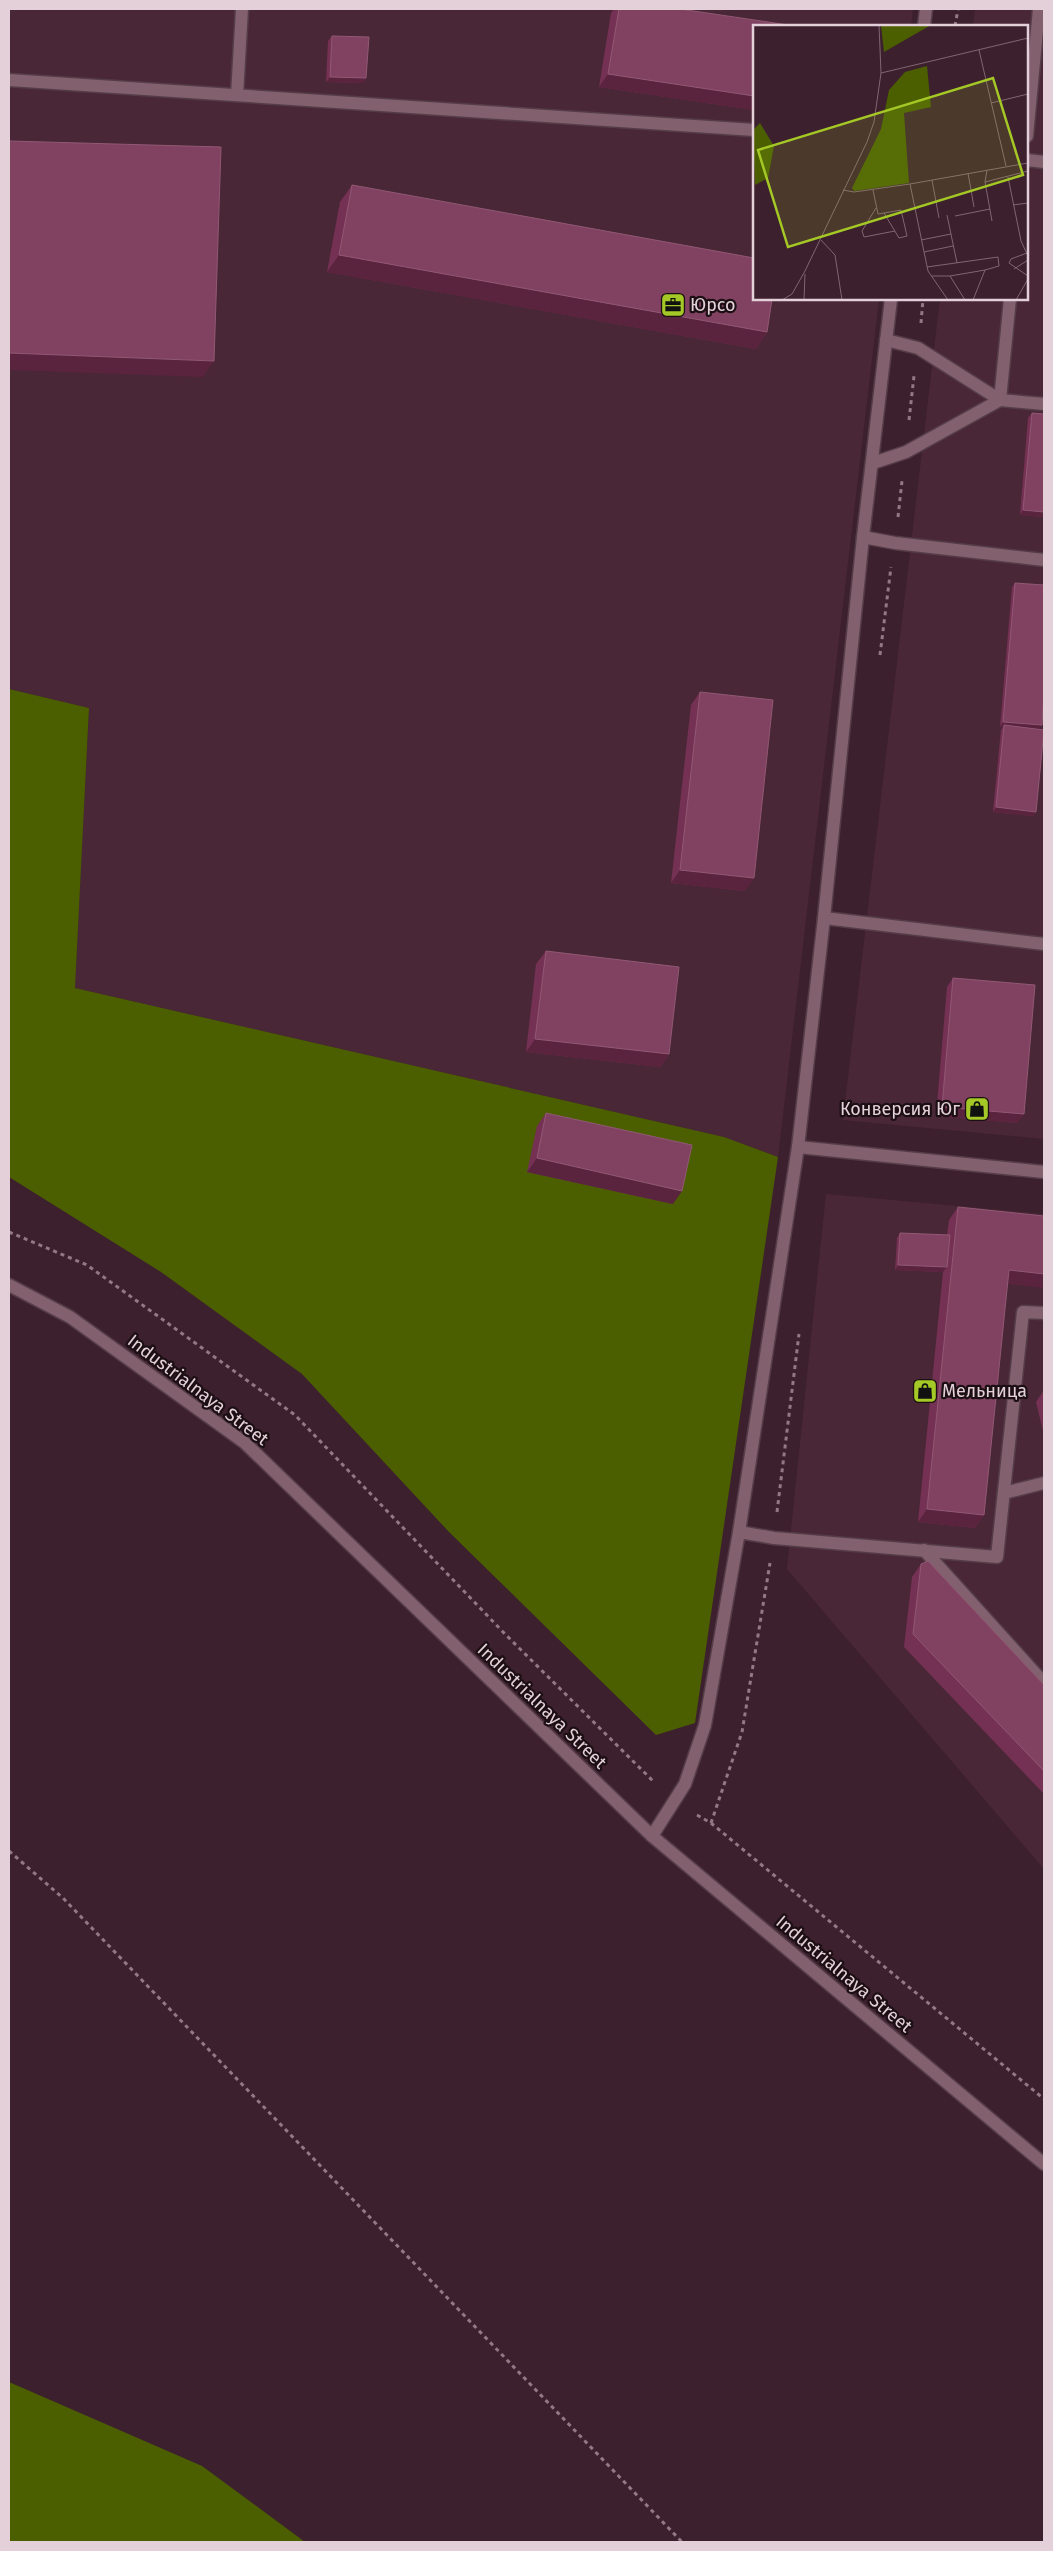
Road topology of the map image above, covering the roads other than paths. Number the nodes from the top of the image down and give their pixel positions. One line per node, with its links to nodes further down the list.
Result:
1 (242, 9): 6 (main road)
2 (926, 9): 4 (main road)
3 (1041, 10): 7 (main road)
4 (924, 25)
5 (9, 80): 6 (main road)
6 (237, 95): 8 (main road)
7 (1028, 127)
8 (753, 130)
9 (1028, 160): 10 (main road)
10 (1044, 162)
11 (891, 300): 13 (main road)
12 (1010, 300): 14 (main road)
13 (886, 340): 14 (main road); 16 (main road)
14 (1000, 400): 15 (main road); 16 (main road)
15 (1044, 404)
16 (873, 463): 17 (main road)
17 (863, 537): 18 (main road); 19 (main road)
18 (1044, 560)
19 (824, 918): 20 (main road); 21 (main road)
20 (1044, 944)
21 (798, 1147): 22 (main road); 27 (main road)
22 (1044, 1172)
23 (9, 1284): 30 (main road, Industrialnaya Street)
24 (1044, 1313): 26 (main road)
25 (1044, 1483): 26 (main road)
26 (1004, 1493): 28 (main road)
27 (739, 1532): 28 (main road); 30 (main road)
28 (924, 1550): 29 (main road)
29 (1044, 1683)
30 (652, 1836): 31 (main road, Industrialnaya Street)
31 (1044, 2164)

